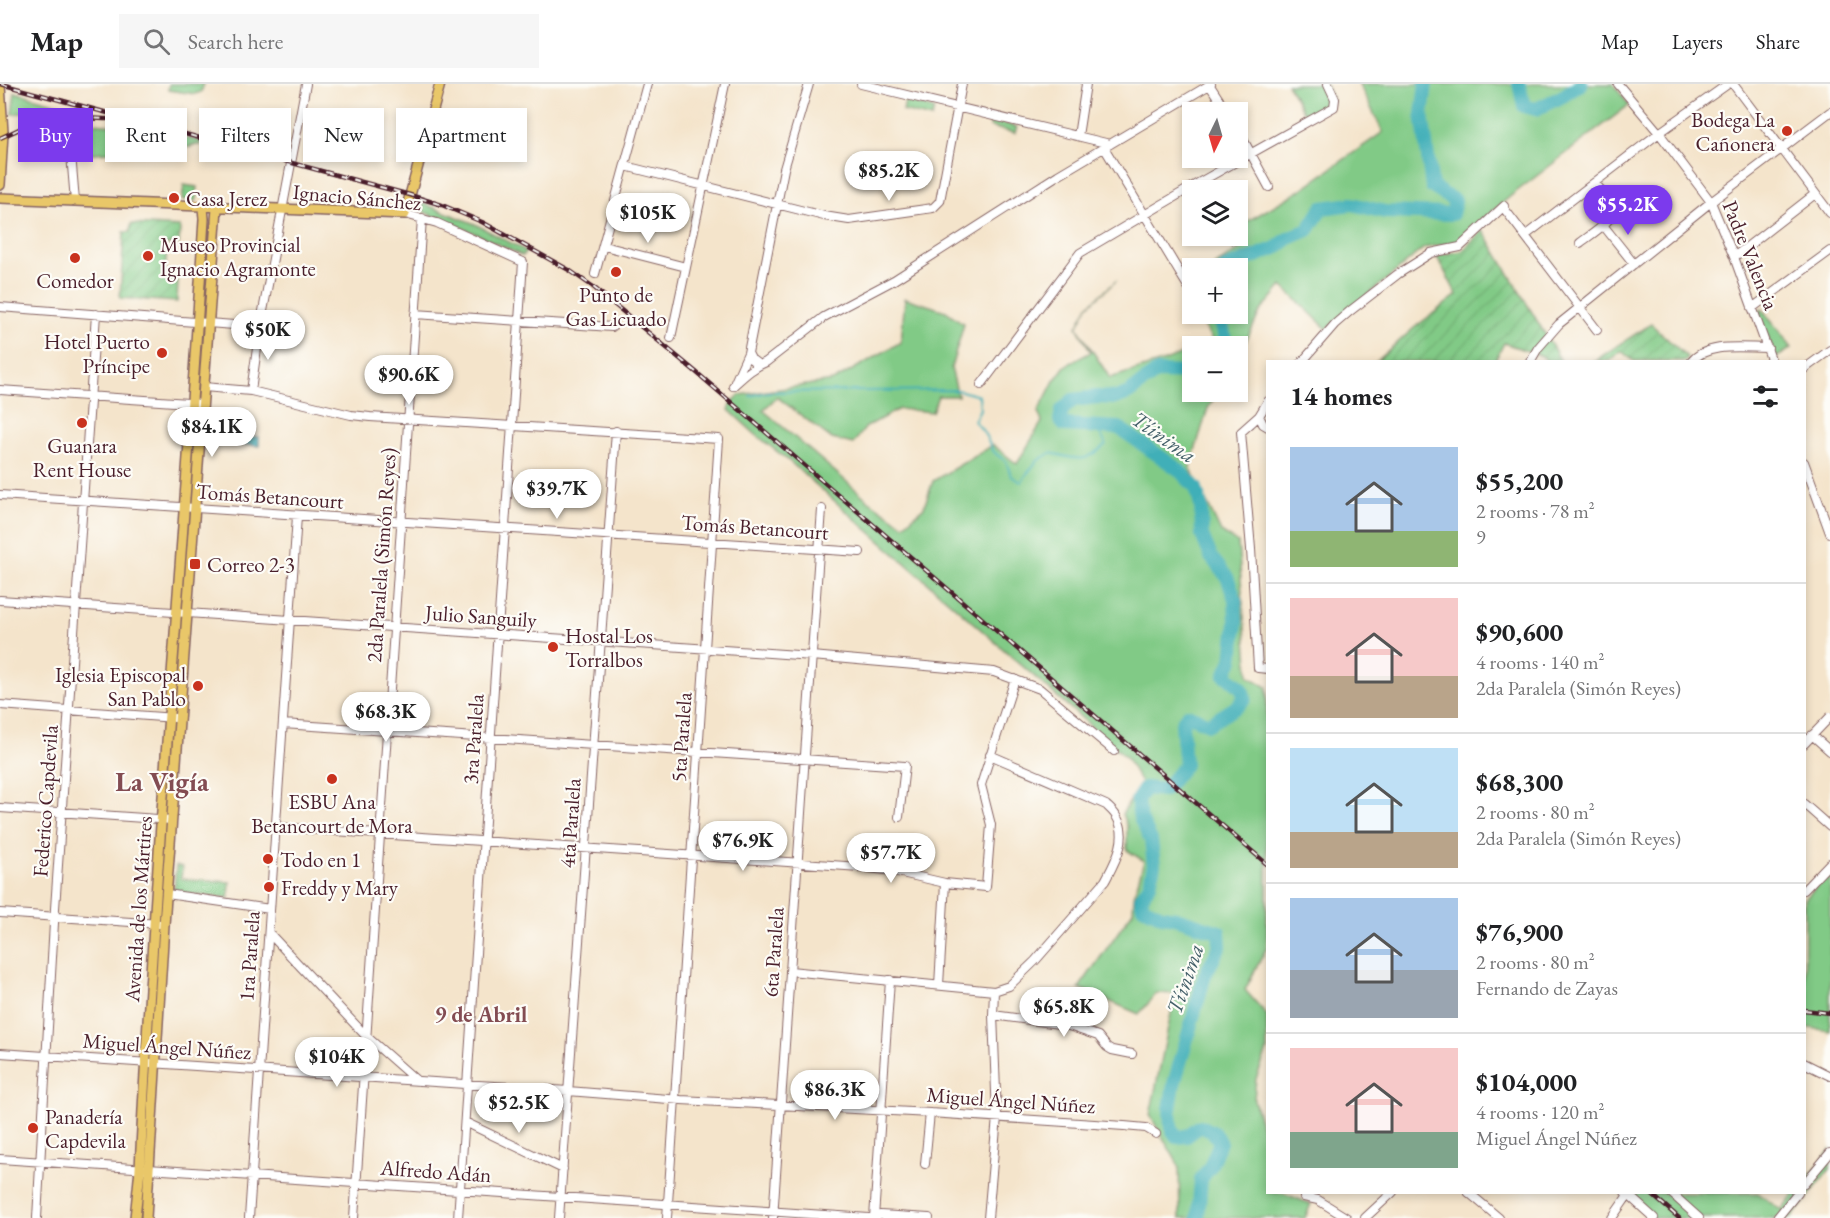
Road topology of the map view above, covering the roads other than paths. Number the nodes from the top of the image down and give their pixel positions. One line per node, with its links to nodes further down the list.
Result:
1 (0, 84): 19 (main road)
2 (306, 84): 42 (street)
3 (440, 84): 16 (main road)
4 (647, 84): 28 (street)
5 (725, 84): 32 (street)
6 (809, 84): 39 (street)
7 (861, 84): 17 (street)
8 (962, 84): 17 (street)
9 (1086, 84): 21 (street)
10 (1210, 84): 15 (street); 22 (street)
11 (1328, 84): 25 (street)
12 (1618, 84): 20 (street, Padre Valencia)
13 (1728, 84): 20 (street)
14 (1733, 84): 24 (street)
15 (1221, 102)
16 (433, 108)
17 (958, 108): 21 (street); 39 (street)
18 (1830, 112): 24 (street)
19 (1, 116): 31 (main road)
20 (1659, 133): 30 (street); 38 (street, Padre Valencia)
21 (1078, 136): 22 (street)
22 (1105, 144): 45 (street); 78 (street)
23 (1248, 147): 25 (street)
24 (1781, 149): 35 (street); 38 (street)
25 (1252, 154): 29 (street); 33 (street)
26 (72, 162): 37 (street)
27 (418, 162): 44 (main road)
28 (625, 166): 32 (street); 52 (street)
29 (1204, 180)
30 (1594, 183): 49 (street); 50 (street)
31 (0, 185)
32 (704, 186): 39 (street); 57 (street)
33 (1269, 187)
34 (1182, 193): 45 (street)
35 (1815, 194): 43 (street); 54 (street)
36 (0, 198): 37 (main road, Ignacio Sánchez)
37 (75, 201): 40 (main road, Ignacio Sánchez)
38 (1711, 202): 54 (street, Padre Valencia); 56 (street)
39 (776, 203): 73 (street)
40 (202, 207): 41 (main road, Ignacio Sánchez); 47 (main road, Avenida de los Mártires)
41 (217, 207): 42 (main road, Ignacio Sánchez); 48 (main road, Avenida de los Mártires)
42 (282, 209): 44 (main road, Ignacio Sánchez); 67 (street)
43 (1830, 213)
44 (405, 214): 46 (street, Ignacio Sánchez)
45 (1144, 216): 59 (street); 80 (street)
46 (422, 218): 55 (street, Ignacio Sánchez); 64 (street, 2da Paralela (Simón Reyes))
47 (204, 219): 48 (main road); 66 (main road, Avenida de los Mártires)
48 (215, 220): 66 (main road, Avenida de los Mártires)
49 (1603, 225): 51 (street); 56 (street)
50 (1526, 235): 61 (street); 74 (street)
51 (1580, 243)
52 (604, 246): 57 (street); 58 (street)
53 (1830, 251): 62 (street)
54 (1734, 257): 62 (street, Padre Valencia)
55 (523, 262): 65 (street, 3ra Paralela)
56 (1634, 264): 61 (street)
57 (687, 267): 70 (street)
58 (595, 274)
59 (1182, 277)
60 (0, 307): 63 (street)
61 (1579, 308): 69 (street); 75 (street)
62 (1752, 308): 71 (street, Padre Valencia)
63 (96, 314): 66 (street); 84 (street, Federico Capdevila)
64 (415, 314): 65 (street); 88 (street, 2da Paralela (Simón Reyes))
65 (519, 321): 68 (street); 89 (street, 3ra Paralela)
66 (203, 322): 67 (street); 81 (main road, Avenida de los Mártires); 85 (main road, Avenida de los Mártires)
67 (260, 327): 83 (street)
68 (612, 327)
69 (1597, 330)
70 (671, 338)
71 (1768, 348): 76 (street); 77 (street, Padre Valencia)
72 (1830, 350): 79 (street)
73 (748, 353): 78 (street); 78 (street)
74 (1304, 360)
75 (1531, 360)
76 (1693, 360)
77 (1771, 360)
78 (759, 365)
79 (1806, 368)
80 (981, 385)
81 (204, 387): 83 (street); 85 (main road, Avenida de los Mártires)
82 (0, 390): 84 (street)
83 (251, 391): 88 (street)
84 (90, 396): 85 (street); 94 (street, Federico Capdevila)
85 (198, 404): 95 (main road, Avenida de los Mártires); 96 (main road, Avenida de los Mártires)
86 (1266, 404): 87 (street)
87 (1259, 416): 90 (street); 116 (street)
88 (408, 418): 89 (street); 100 (street, 2da Paralela (Simón Reyes))
89 (512, 425): 91 (street); 101 (street, 3ra Paralela)
90 (1266, 426)
91 (616, 431): 103 (street, 4ta Paralela); 104 (street, 5ta Paralela)
92 (1806, 467): 98 (street)
93 (0, 495): 94 (street, Tomás Betancourt)
94 (83, 501): 95 (street, Tomás Betancourt); 108 (street, Federico Capdevila)
95 (184, 509): 96 (street, Tomás Betancourt); 109 (main road, Avenida de los Mártires)
96 (195, 509): 99 (street, Tomás Betancourt); 109 (main road, Avenida de los Mártires)
97 (822, 509): 105 (street, 6ta Paralela)
98 (1826, 512): 102 (street)
99 (297, 516): 100 (street, Tomás Betancourt); 110 (street, 1ra Paralela)
100 (401, 523): 101 (street, Tomás Betancourt); 111 (street, 2da Paralela (Simón Reyes))
101 (506, 529): 103 (street, Tomás Betancourt); 112 (street, 3ra Paralela)
102 (1830, 533)
103 (609, 536): 104 (street, Tomás Betancourt); 113 (street, 4ta Paralela)
104 (712, 543): 105 (street, Tomás Betancourt); 114 (street, 5ta Paralela)
105 (820, 549): 106 (street, Tomás Betancourt); 115 (street, 6ta Paralela)
106 (860, 552)
107 (0, 600): 108 (street, Julio Sanguily)
108 (76, 606): 109 (street, Julio Sanguily); 119 (street, Federico Capdevila)
109 (182, 613): 110 (street, Julio Sanguily); 121 (main road, Avenida de los Mártires)
110 (290, 621): 111 (street, Julio Sanguily); 122 (street, 1ra Paralela)
111 (394, 628): 112 (street, Julio Sanguily); 123 (street, 2da Paralela (Simón Reyes))
112 (498, 635): 113 (street, Julio Sanguily); 125 (street, 3ra Paralela)
113 (601, 642): 114 (street, Julio Sanguily); 127 (street, 4ta Paralela)
114 (705, 649): 115 (street, Julio Sanguily); 130 (street, 5ta Paralela)
115 (812, 656): 117 (street, Julio Sanguily); 132 (street, 6ta Paralela)
116 (1266, 669)
117 (1015, 679): 128 (street, Julio Sanguily); 131 (street)
118 (0, 705): 119 (street)
119 (70, 710): 121 (street); 135 (street, Federico Capdevila)
120 (1830, 717): 124 (street)
121 (174, 718): 137 (main road, Avenida de los Mártires)
122 (283, 724): 123 (street); 139 (street, 1ra Paralela)
123 (387, 730): 125 (street); 140 (street, 2da Paralela (Simón Reyes))
124 (1812, 735): 126 (street); 129 (street)
125 (491, 738): 127 (street); 141 (street, 3ra Paralela)
126 (1806, 742)
127 (593, 745): 130 (street); 142 (street, 4ta Paralela)
128 (1114, 751)
129 (1830, 751)
130 (698, 752): 132 (street); 143 (street, 5ta Paralela)
131 (990, 755): 146 (street); 157 (street)
132 (805, 759): 136 (street); 144 (street, 6ta Paralela)
133 (1806, 806): 138 (street)
134 (0, 808): 135 (street)
135 (62, 812): 137 (street); 151 (street, Federico Capdevila)
136 (899, 816)
137 (167, 819): 148 (main road, Avenida de los Mártires); 152 (main road, Avenida de los Mártires)
138 (1830, 826)
139 (276, 827): 140 (street); 149 (street, 1ra Paralela)
140 (380, 833): 141 (street); 159 (street, 2da Paralela (Simón Reyes))
141 (484, 840): 142 (street); 170 (street, 3ra Paralela)
142 (586, 848): 143 (street); 171 (street, 4ta Paralela)
143 (691, 855): 144 (street); 172 (street, 5ta Paralela)
144 (798, 863): 146 (street); 154 (street, 6ta Paralela)
145 (1830, 863): 147 (street)
146 (945, 883): 156 (street)
147 (1806, 884)
148 (167, 894): 149 (street); 152 (main road, Avenida de los Mártires)
149 (270, 909): 153 (street, 1ra Paralela)
150 (0, 913): 151 (street)
151 (54, 917): 152 (street); 162 (street, Federico Capdevila)
152 (160, 924): 163 (main road, Avenida de los Mártires); 164 (main road, Avenida de los Mártires)
153 (269, 933): 159 (street); 166 (street, 1ra Paralela)
154 (790, 971): 155 (street); 173 (street, 6ta Paralela)
155 (890, 981): 156 (street); 174 (street)
156 (939, 985): 157 (street)
157 (994, 991): 158 (street)
158 (993, 1016): 161 (street); 176 (street)
159 (366, 1036): 168 (street, 2da Paralela (Simón Reyes)); 169 (street)
160 (0, 1053): 162 (street, Miguel Ángel Núñez)
161 (1132, 1054)
162 (46, 1056): 163 (street, Miguel Ángel Núñez); 181 (street, Federico Capdevila)
163 (146, 1063): 164 (street, Miguel Ángel Núñez); 183 (main road, Avenida de los Mártires)
164 (156, 1064): 166 (street, Miguel Ángel Núñez); 183 (main road, Avenida de los Mártires)
165 (1806, 1064): 167 (street)
166 (260, 1070): 168 (street, Miguel Ángel Núñez); 185 (street, 1ra Paralela)
167 (1830, 1076)
168 (363, 1077): 169 (street, Miguel Ángel Núñez); 187 (street, 2da Paralela (Simón Reyes))
169 (417, 1081): 170 (street, Miguel Ángel Núñez)
170 (467, 1085): 171 (street, Miguel Ángel Núñez); 177 (street, 3ra Paralela)
171 (568, 1091): 172 (street, Miguel Ángel Núñez); 184 (street, 4ta Paralela)
172 (675, 1100): 173 (street, Miguel Ángel Núñez); 196 (street, 5ta Paralela)
173 (781, 1106): 174 (street, Miguel Ángel Núñez); 197 (street, 6ta Paralela)
174 (880, 1111): 175 (street, Miguel Ángel Núñez); 207 (street)
175 (930, 1113): 176 (street, Miguel Ángel Núñez); 182 (street)
176 (997, 1117): 178 (street, Miguel Ángel Núñez); 209 (street)
177 (465, 1122): 184 (street); 188 (street, 3ra Paralela)
178 (1156, 1134)
179 (1830, 1153): 186 (street)
180 (0, 1159): 181 (street, Alfredo Adán)
181 (41, 1162): 183 (street, Alfredo Adán); 198 (street, Federico Capdevila)
182 (925, 1164)
183 (145, 1169): 185 (street, Alfredo Adán); 199 (main road, Avenida de los Mártires); 200 (main road, Avenida de los Mártires)
184 (563, 1169): 194 (street, 4ta Paralela)
185 (252, 1176): 187 (street, Alfredo Adán); 201 (street, 1ra Paralela)
186 (1806, 1178)
187 (356, 1184): 188 (street, Alfredo Adán); 202 (street, 2da Paralela (Simón Reyes))
188 (460, 1190): 194 (street, Alfredo Adán); 203 (street, 3ra Paralela)
189 (1392, 1194): 211 (street)
190 (1470, 1194): 212 (street)
191 (1627, 1194): 213 (street); 214 (street)
192 (1672, 1194): 215 (street)
193 (1796, 1194): 216 (street)
194 (561, 1197): 196 (street, Alfredo Adán); 204 (street, 4ta Paralela)
195 (1304, 1197): 210 (street)
196 (668, 1204): 197 (street, Alfredo Adán); 205 (street, 5ta Paralela)
197 (773, 1215): 206 (street, Alfredo Adán)
198 (37, 1218)
199 (135, 1218)
200 (146, 1218)
201 (249, 1218)
202 (354, 1218)
203 (458, 1218)
204 (559, 1218)
205 (667, 1218)
206 (869, 1218)
207 (874, 1218): 208 (street)
208 (929, 1218)
209 (988, 1218)
210 (1347, 1218)
211 (1365, 1218)
212 (1499, 1218)
213 (1612, 1218)
214 (1654, 1218)
215 (1699, 1218)
216 (1777, 1218)

